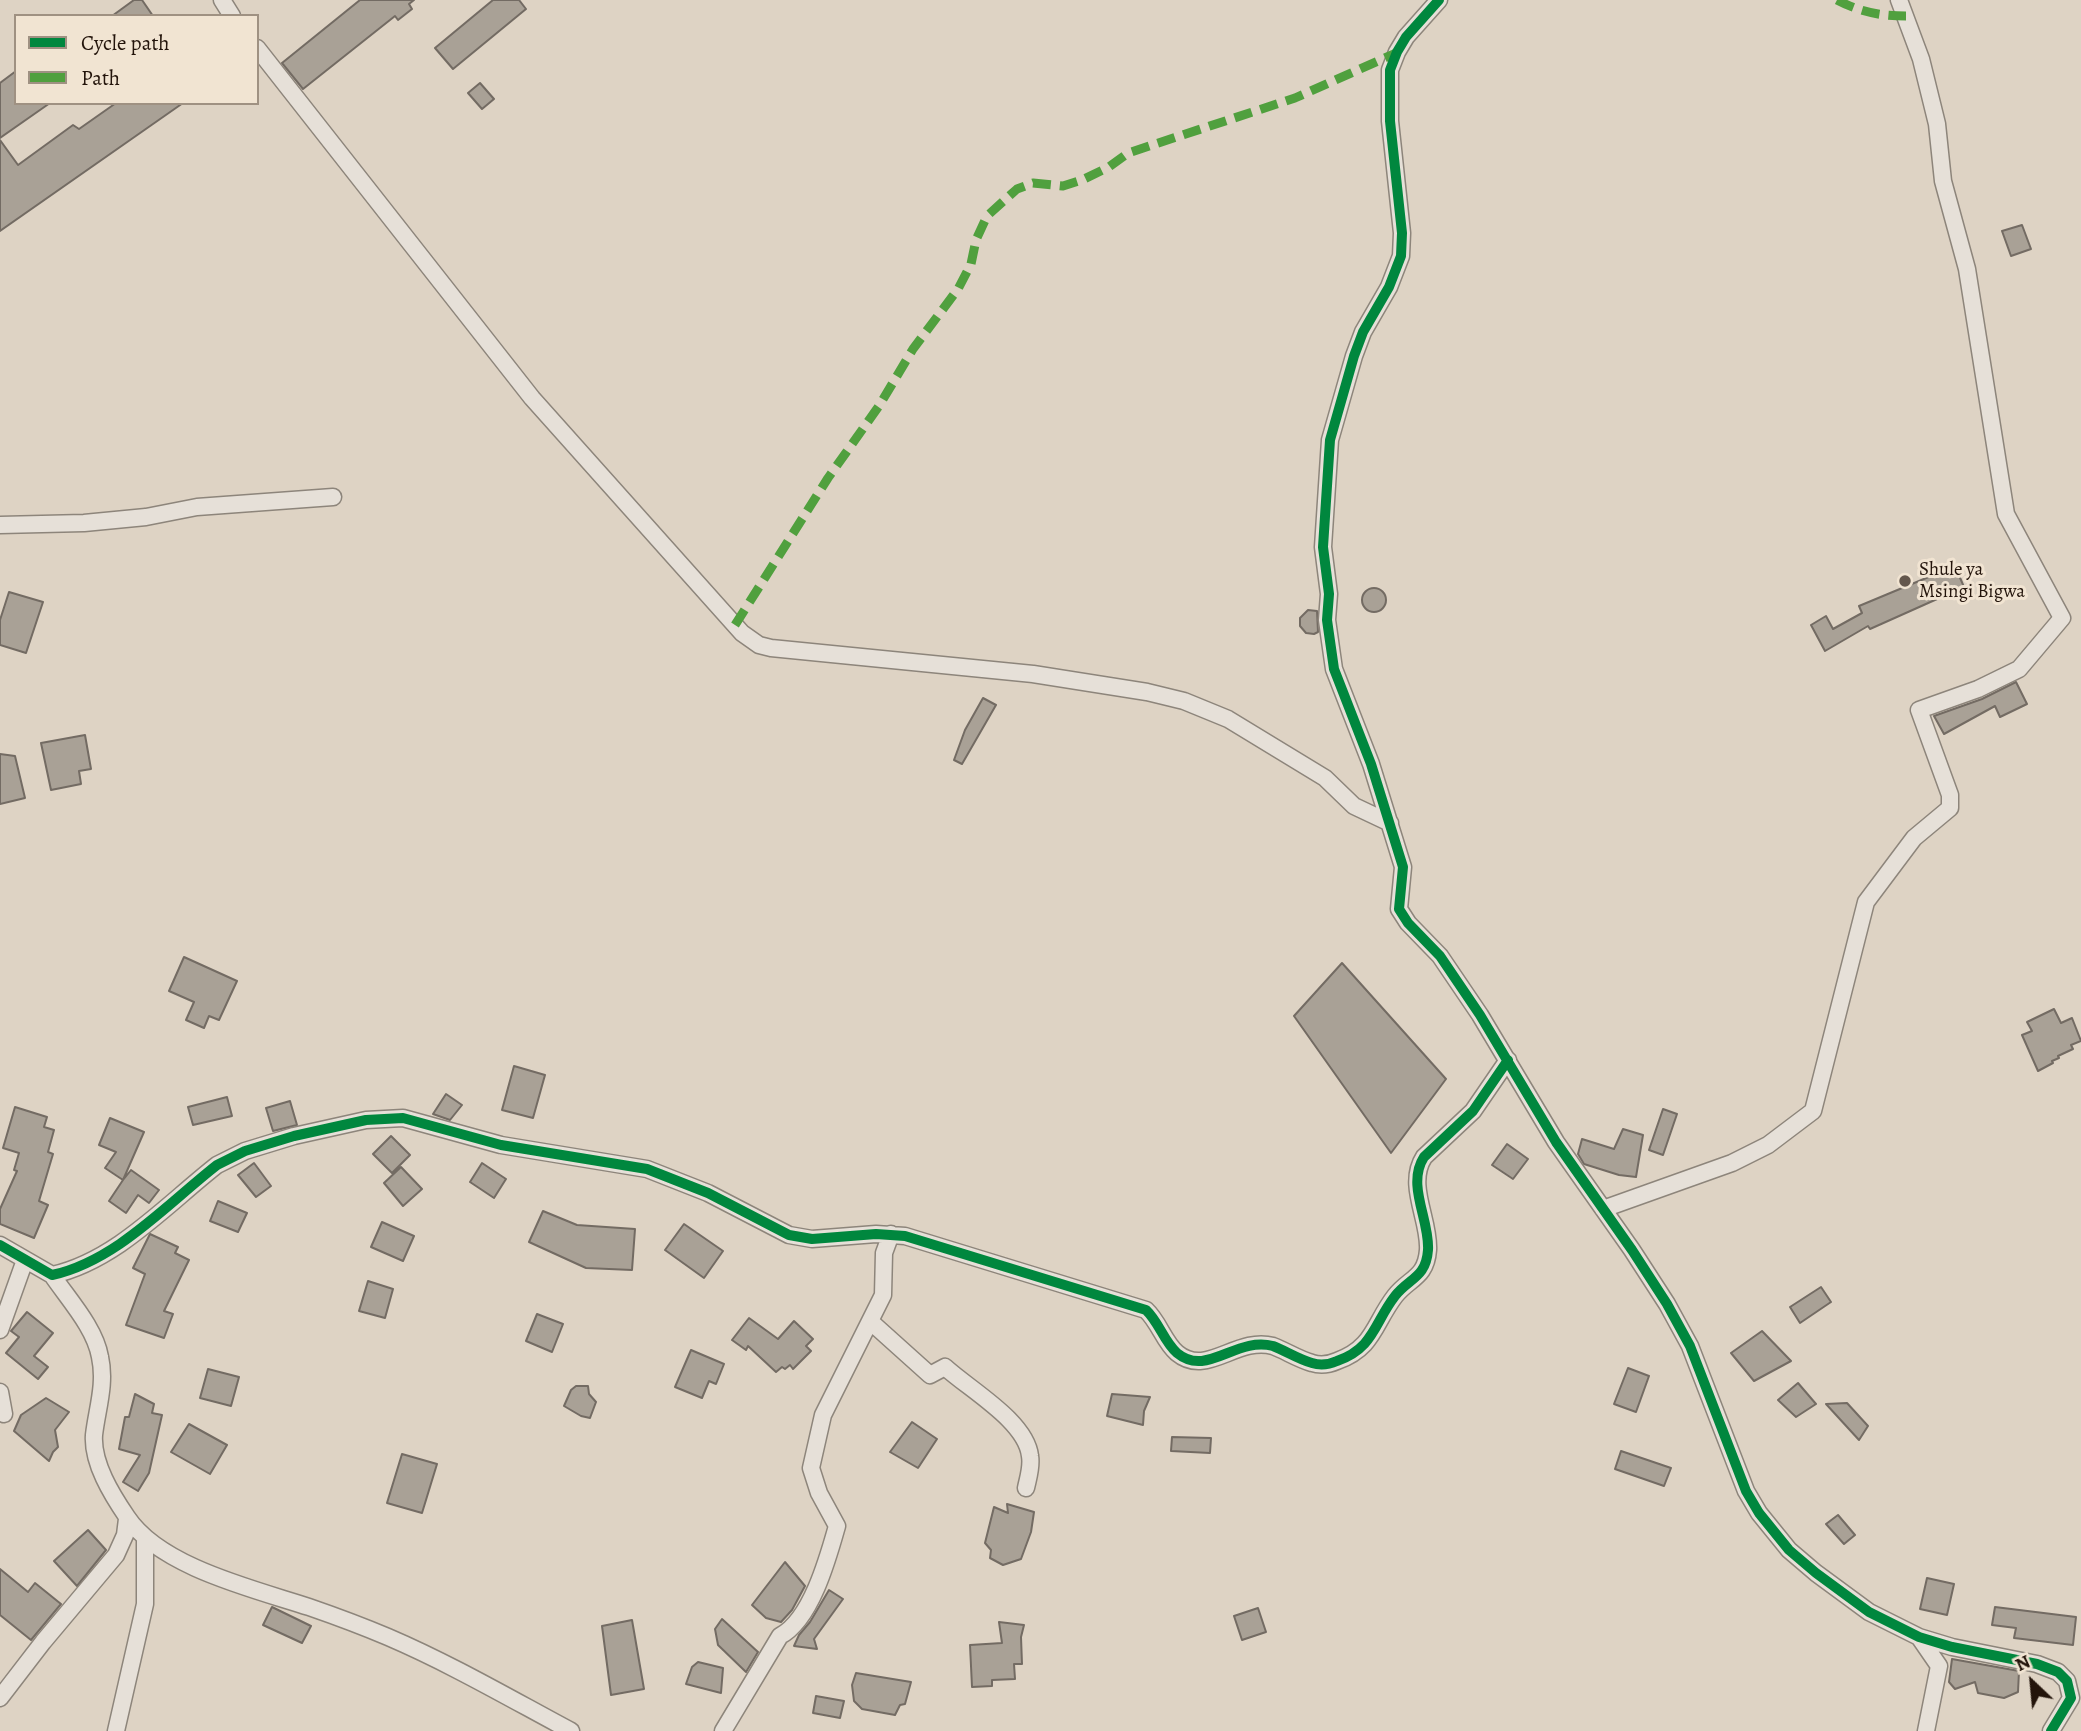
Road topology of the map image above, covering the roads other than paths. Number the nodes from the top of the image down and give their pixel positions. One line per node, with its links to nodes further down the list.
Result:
1 (1439, 0): 6 (street)
2 (1899, 0): 8 (street)
3 (259, 51): 6 (street)
4 (333, 497): 5 (street)
5 (0, 525)
6 (1390, 823): 7 (street)
7 (1508, 1060): 8 (street); 9 (street)
8 (1603, 1209): 20 (street)
9 (891, 1234): 12 (street); 13 (street)
10 (0, 1245): 11 (street)
11 (25, 1260): 12 (street); 14 (street)
12 (52, 1275): 18 (street)
13 (871, 1322): 17 (street); 24 (street)
14 (0, 1330)
15 (0, 1392): 16 (street)
16 (4, 1414)
17 (1026, 1488)
18 (127, 1518): 19 (street); 21 (street)
19 (145, 1538): 22 (street); 23 (street)
20 (1919, 1637): 25 (street); 26 (street)
21 (0, 1698)
22 (116, 1731)
23 (571, 1731)
24 (723, 1731)
25 (1926, 1731)
26 (2051, 1731)

